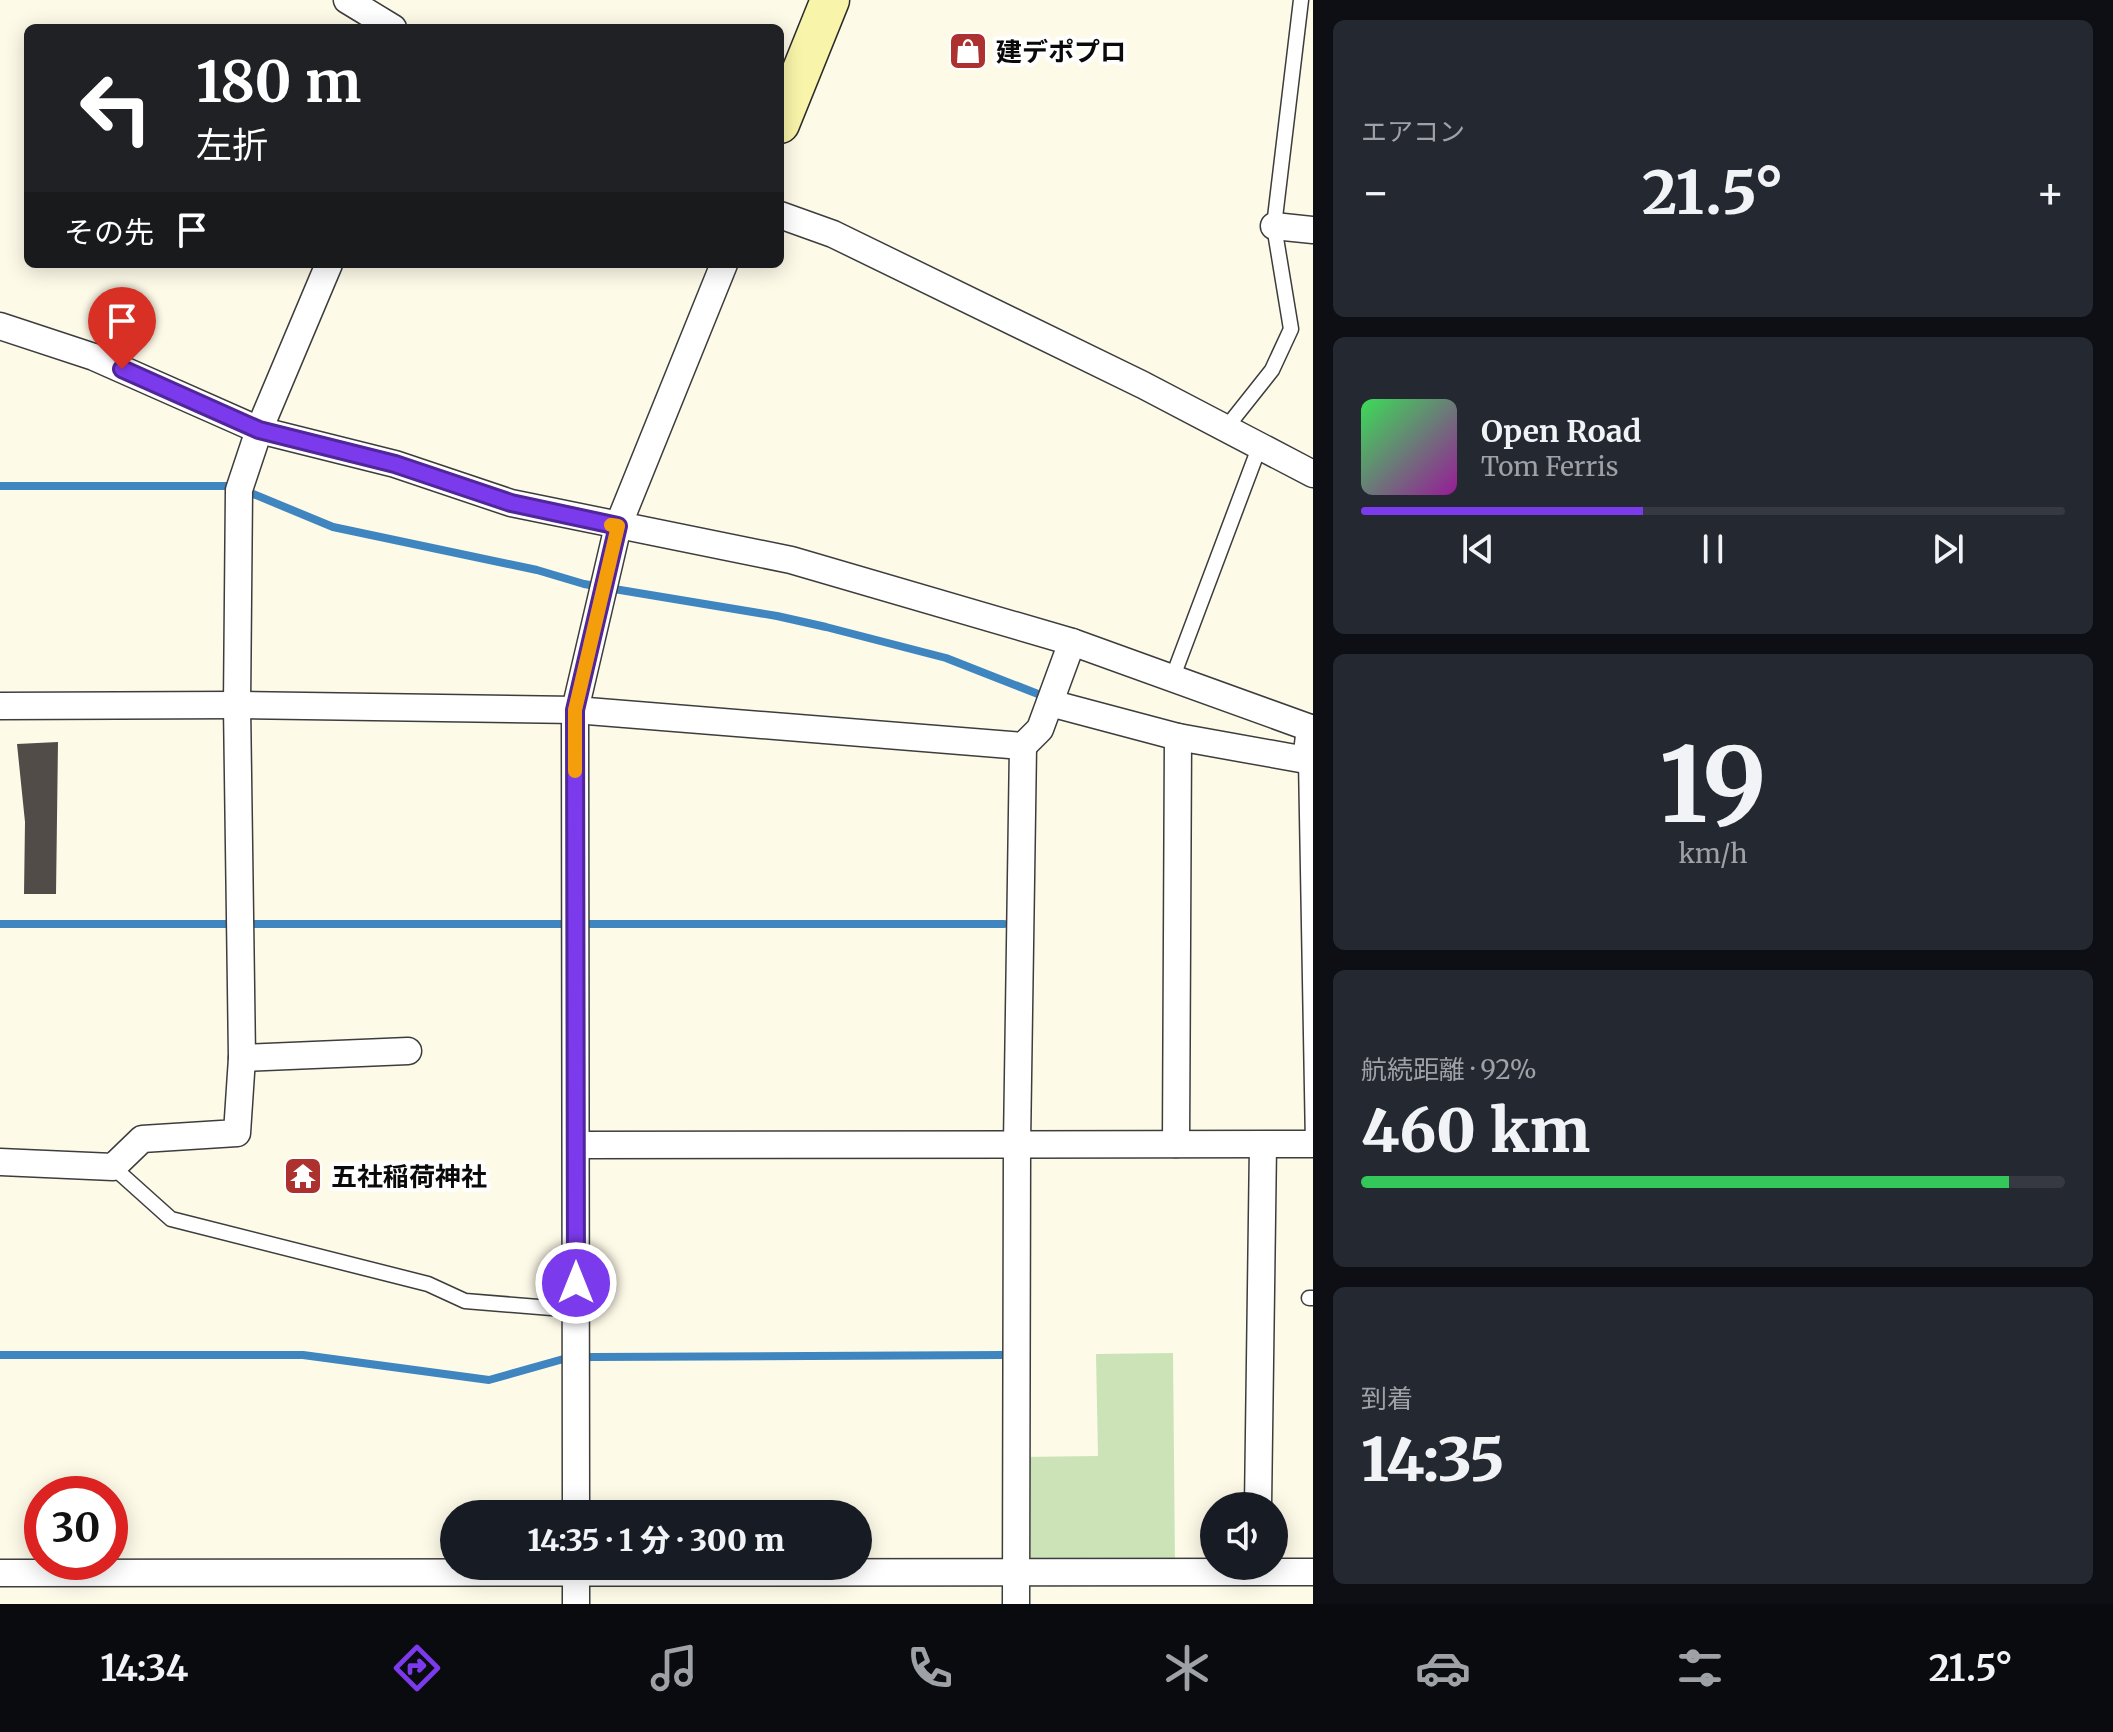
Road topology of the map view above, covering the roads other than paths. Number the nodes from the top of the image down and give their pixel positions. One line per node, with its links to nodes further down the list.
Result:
1 (830, 0): 5 (street)
2 (1301, 0): 7 (lane)
3 (360, 4): 4 (street)
4 (388, 24)
5 (784, 114)
6 (784, 216): 12 (street)
7 (1274, 226): 8 (street); 12 (lane)
8 (1313, 230)
9 (327, 268): 13 (street)
10 (722, 268): 16 (street)
11 (0, 326): 13 (street)
12 (1226, 428): 14 (street)
13 (259, 430): 16 (street); 20 (street)
14 (1260, 445): 15 (street); 18 (lane)
15 (1313, 474)
16 (618, 526): 17 (street); 22 (street)
17 (1072, 642): 18 (street); 19 (street)
18 (1172, 679): 23 (street)
19 (1050, 703): 24 (street); 25 (street)
20 (237, 705): 21 (street); 22 (street); 28 (street)
21 (0, 706)
22 (575, 710): 25 (street); 32 (street)
23 (1312, 729): 26 (street)
24 (1178, 737): 26 (street); 30 (street)
25 (1023, 746): 29 (street)
26 (1306, 760): 31 (lane)
27 (408, 1051): 28 (street)
28 (242, 1058): 35 (street)
29 (1017, 1144): 30 (street); 32 (street); 43 (street)
30 (1176, 1144): 33 (street)
31 (1313, 1144): 33 (street)
32 (576, 1145): 36 (street)
33 (1263, 1145): 37 (street)
34 (0, 1162): 35 (street)
35 (113, 1167): 36 (lane)
36 (576, 1310): 38 (street)
37 (1258, 1492)
38 (576, 1500)
39 (440, 1570): 45 (street)
40 (1200, 1570): 43 (street)
41 (872, 1571): 43 (street)
42 (1288, 1571): 44 (street)
43 (1016, 1572): 48 (street)
44 (1313, 1572)
45 (0, 1573)
46 (576, 1580): 47 (street)
47 (576, 1604)
48 (1016, 1604)

